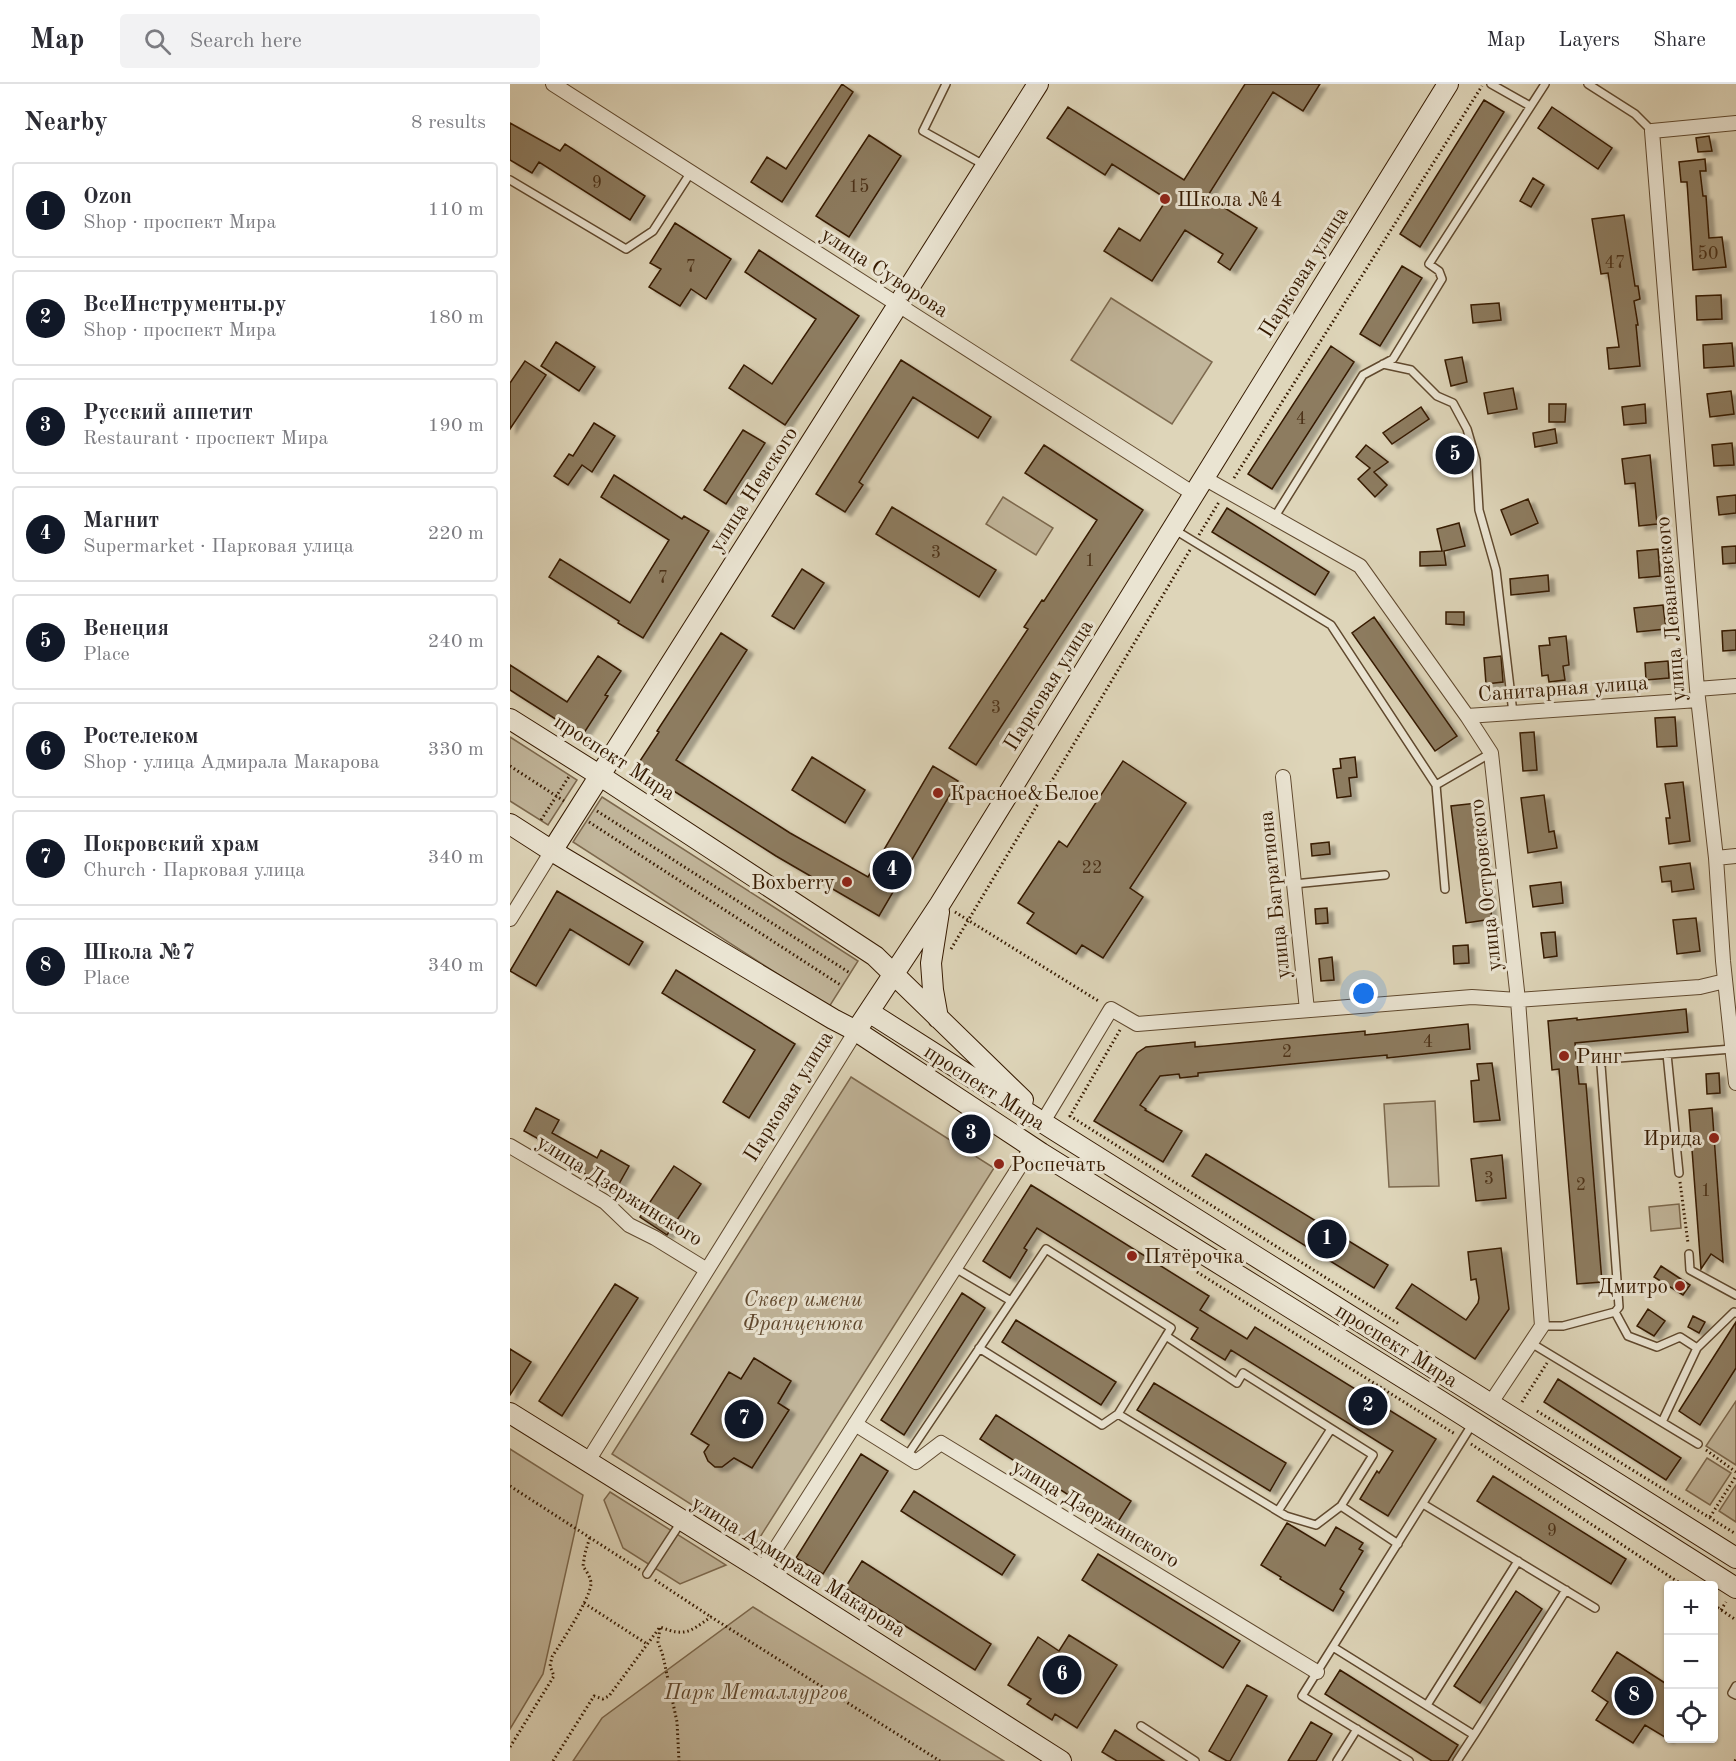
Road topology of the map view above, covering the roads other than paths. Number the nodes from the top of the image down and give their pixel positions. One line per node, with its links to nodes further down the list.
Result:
1 (553, 84): 12 (street, улица Суворова)
2 (946, 84): 11 (lane)
3 (1038, 84): 11 (main road, улица Невского)
4 (1448, 84): 16 (main road, Парковая улица)
5 (1491, 84): 8 (lane)
6 (1545, 84): 8 (lane)
7 (1588, 84): 10 (lane)
8 (1530, 106): 15 (lane)
9 (1736, 123): 10 (street)
10 (1652, 130): 20 (street, улица Леваневского)
11 (986, 167): 14 (main road, улица Невского)
12 (690, 172): 13 (lane); 14 (street, улица Суворова)
13 (510, 180)
14 (899, 305): 16 (street, улица Суворова); 25 (main road, улица Невского)
15 (1383, 364): 17 (lane); 21 (lane)
16 (1199, 486): 17 (street, улица Островского); 18 (main road, Парковая улица)
17 (1274, 518): 22 (street, улица Островского)
18 (1173, 529): 27 (lane); 35 (main road, Парковая улица)
19 (1736, 686): 20 (street, Санитарная улица)
20 (1698, 694): 21 (street, Санитарная улица); 31 (street, улица Леваневского)
21 (1513, 713): 22 (street, Санитарная улица)
22 (1467, 716): 24 (street, улица Островского)
23 (510, 718): 25 (main road, проспект Мира)
24 (1491, 753): 27 (lane); 39 (street, улица Островского)
25 (600, 775): 29 (main road, улица Невского); 37 (main road, проспект Мира)
26 (1283, 777): 33 (street, улица Багратиона)
27 (1436, 785): 34 (lane)
28 (510, 824): 29 (main road, проспект Мира)
29 (552, 851): 36 (street, улица Невского); 43 (main road, проспект Мира)
30 (1736, 856): 31 (street)
31 (1716, 858): 38 (street, улица Леваневского)
32 (1385, 875): 33 (lane)
33 (1294, 884): 40 (street, улица Багратиона)
34 (1445, 889)
35 (940, 904): 37 (main road, Парковая улица); 42 (main road)
36 (510, 919)
37 (894, 976): 41 (main road, Парковая улица); 42 (main road, проспект Мира)
38 (1731, 981): 39 (street); 44 (street, улица Леваневского)
39 (1518, 1000): 40 (street); 58 (street, улица Островского)
40 (1307, 1010): 47 (street)
41 (869, 1012): 43 (main road, Парковая улица); 47 (main road, проспект Мира)
42 (938, 1018): 47 (main road, проспект Мира)
43 (856, 1031): 49 (main road, проспект Мира); 53 (street, Парковая улица)
44 (1732, 1049): 45 (lane); 46 (street, улица Леваневского)
45 (1667, 1054): 50 (lane); 56 (lane)
46 (1736, 1083)
47 (1050, 1126): 63 (main road, проспект Мира)
48 (510, 1146): 53 (street, улица Дзержинского)
49 (1032, 1147): 52 (street); 66 (main road, проспект Мира)
50 (1679, 1173)
51 (1689, 1254): 54 (lane)
52 (955, 1268): 55 (lane); 68 (street)
53 (707, 1270): 72 (street, Парковая улица)
54 (1736, 1296)
55 (1011, 1301): 59 (lane); 61 (lane)
56 (1615, 1312): 58 (lane); 62 (lane)
57 (1736, 1313): 62 (lane)
58 (1542, 1326): 60 (street)
59 (1166, 1336): 65 (lane); 69 (lane)
60 (1531, 1343): 63 (street); 67 (lane)
61 (979, 1348): 65 (lane); 71 (lane)
62 (1698, 1348): 67 (lane)
63 (1495, 1396): 78 (main road, проспект Мира)
64 (510, 1413): 72 (main road, улица Адмирала Макарова)
65 (1118, 1414): 75 (lane)
66 (1474, 1422): 73 (lane); 82 (main road, проспект Мира)
67 (1662, 1422): 70 (lane)
68 (855, 1424): 71 (street); 80 (street)
69 (1331, 1429): 74 (lane); 75 (lane)
70 (1698, 1444)
71 (907, 1456): 86 (street, улица Дзержинского)
72 (588, 1461): 76 (main road, улица Адмирала Макарова)
73 (1422, 1504): 77 (lane); 79 (lane)
74 (1341, 1506): 75 (lane); 77 (lane)
75 (1278, 1512)
76 (682, 1520): 80 (main road, улица Адмирала Макарова); 81 (lane)
77 (1398, 1544): 85 (lane)
78 (1736, 1558)
79 (1518, 1561): 83 (lane); 89 (lane)
80 (762, 1570): 93 (main road, улица Адмирала Макарова)
81 (647, 1574)
82 (1736, 1588)
83 (1566, 1590): 84 (lane); 92 (lane)
84 (1595, 1608)
85 (1333, 1647): 86 (lane); 89 (lane)
86 (1317, 1672): 91 (lane)
87 (1736, 1686): 88 (lane)
88 (1736, 1695)
89 (1427, 1705): 92 (lane)
90 (1141, 1726): 94 (lane)
91 (1357, 1730): 95 (lane); 96 (lane)
92 (1474, 1735): 97 (lane)
93 (1061, 1761)
94 (1195, 1761)
95 (1337, 1761)
96 (1409, 1761)
97 (1457, 1761)

